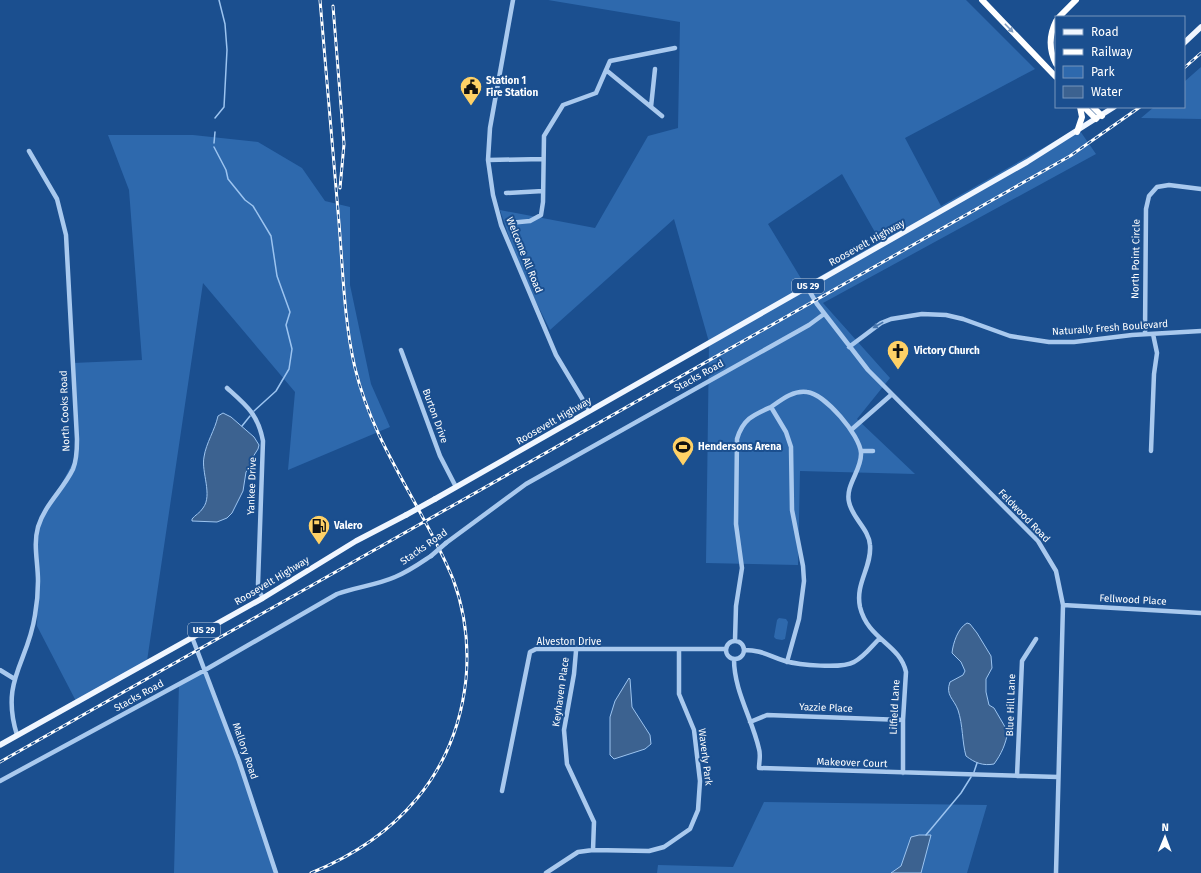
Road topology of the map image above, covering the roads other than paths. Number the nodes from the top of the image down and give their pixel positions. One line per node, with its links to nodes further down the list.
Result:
1 (513, 0): 23 (street, Welcome All Road)
2 (982, 0): 12 (highway, one-way to 12)
3 (1076, 0): 4 (highway)
4 (1059, 16)
5 (1055, 24): 9 (highway)
6 (1201, 28): 7 (main road)
7 (1185, 42)
8 (675, 48): 11 (street)
9 (1055, 60)
10 (655, 69): 13 (street)
11 (606, 70): 13 (street); 22 (street)
12 (1055, 76)
13 (651, 107): 18 (street)
14 (1080, 108): 20 (highway)
15 (1085, 108): 19 (highway)
16 (1094, 108): 19 (highway)
17 (1113, 108): 19 (main road, Roosevelt Highway / US 29)
18 (662, 116)
19 (1099, 118): 20 (main road, Roosevelt Highway / US 29)
20 (1078, 132): 28 (main road, Roosevelt Highway / US 29)
21 (29, 151): 59 (street, North Cooks Road)
22 (543, 159): 23 (street); 25 (street)
23 (488, 160): 38 (street, Welcome All Road)
24 (1201, 188): 31 (street, North Point Circle)
25 (543, 191): 26 (street); 27 (street)
26 (506, 193)
27 (509, 223)
28 (807, 287): 29 (street, Feldwood Road); 38 (main road, Roosevelt Highway / US 29)
29 (824, 314): 33 (street, Feldwood Road); 58 (street, Stacks Road, bridge)
30 (1201, 331): 32 (street, Naturally Fresh Boulevard)
31 (1145, 334): 32 (street, Naturally Fresh Boulevard); 33 (street, Naturally Fresh Boulevard, one-way to 33)
32 (1153, 334): 42 (street)
33 (849, 347): 36 (street, Feldwood Road)
34 (401, 350): 43 (street, Burton Drive)
35 (227, 388): 44 (street, Yankee Drive)
36 (891, 395): 39 (street); 45 (street, Feldwood Road)
37 (771, 407): 39 (street); 50 (street); 56 (street)
38 (589, 410): 43 (main road, Roosevelt Highway / US 29)
39 (851, 430): 40 (street)
40 (861, 451): 41 (street); 48 (street, Lilfield Lane)
41 (873, 451)
42 (1151, 451)
43 (456, 487): 44 (main road, Roosevelt Highway / US 29, bridge)
44 (263, 598): 47 (main road, Roosevelt Highway / US 29)
45 (1063, 605): 46 (street, Fellwood Place); 66 (street, Feldwood Road)
46 (1201, 613)
47 (192, 637): 58 (street, Mallory Road); 62 (main road, Roosevelt Highway / US 29)
48 (879, 639): 56 (street); 60 (street, Lilfield Lane)
49 (1036, 639): 65 (street, Blue Hill Lane)
50 (735, 640): 51 (street); 52 (street)
51 (726, 649): 54 (street, Alveston Drive); 55 (street)
52 (744, 650): 55 (street); 56 (street)
53 (576, 651): 54 (street, Alveston Drive); 68 (street, Alveston Drive); 69 (street, Keyhaven Place)
54 (679, 651): 69 (street, Waverly Park)
55 (734, 658): 61 (street, Makeover Court)
56 (787, 662)
57 (0, 670): 59 (street)
58 (205, 670): 67 (street, Stacks Road); 70 (street, Mallory Road)
59 (13, 678): 62 (street, North Cooks Road)
60 (903, 720): 61 (street, Yazzie Place); 64 (street, Lilfield Lane)
61 (750, 722): 64 (street, Makeover Court)
62 (17, 735): 63 (main road, Roosevelt Highway / US 29)
63 (0, 745)
64 (903, 774): 65 (street, Makeover Court)
65 (1017, 776): 66 (street, Makeover Court)
66 (1058, 777): 72 (street, Feldwood Road)
67 (0, 781)
68 (502, 791)
69 (593, 850): 71 (street, Waverly Park)
70 (276, 873)
71 (546, 873)
72 (1056, 873)

